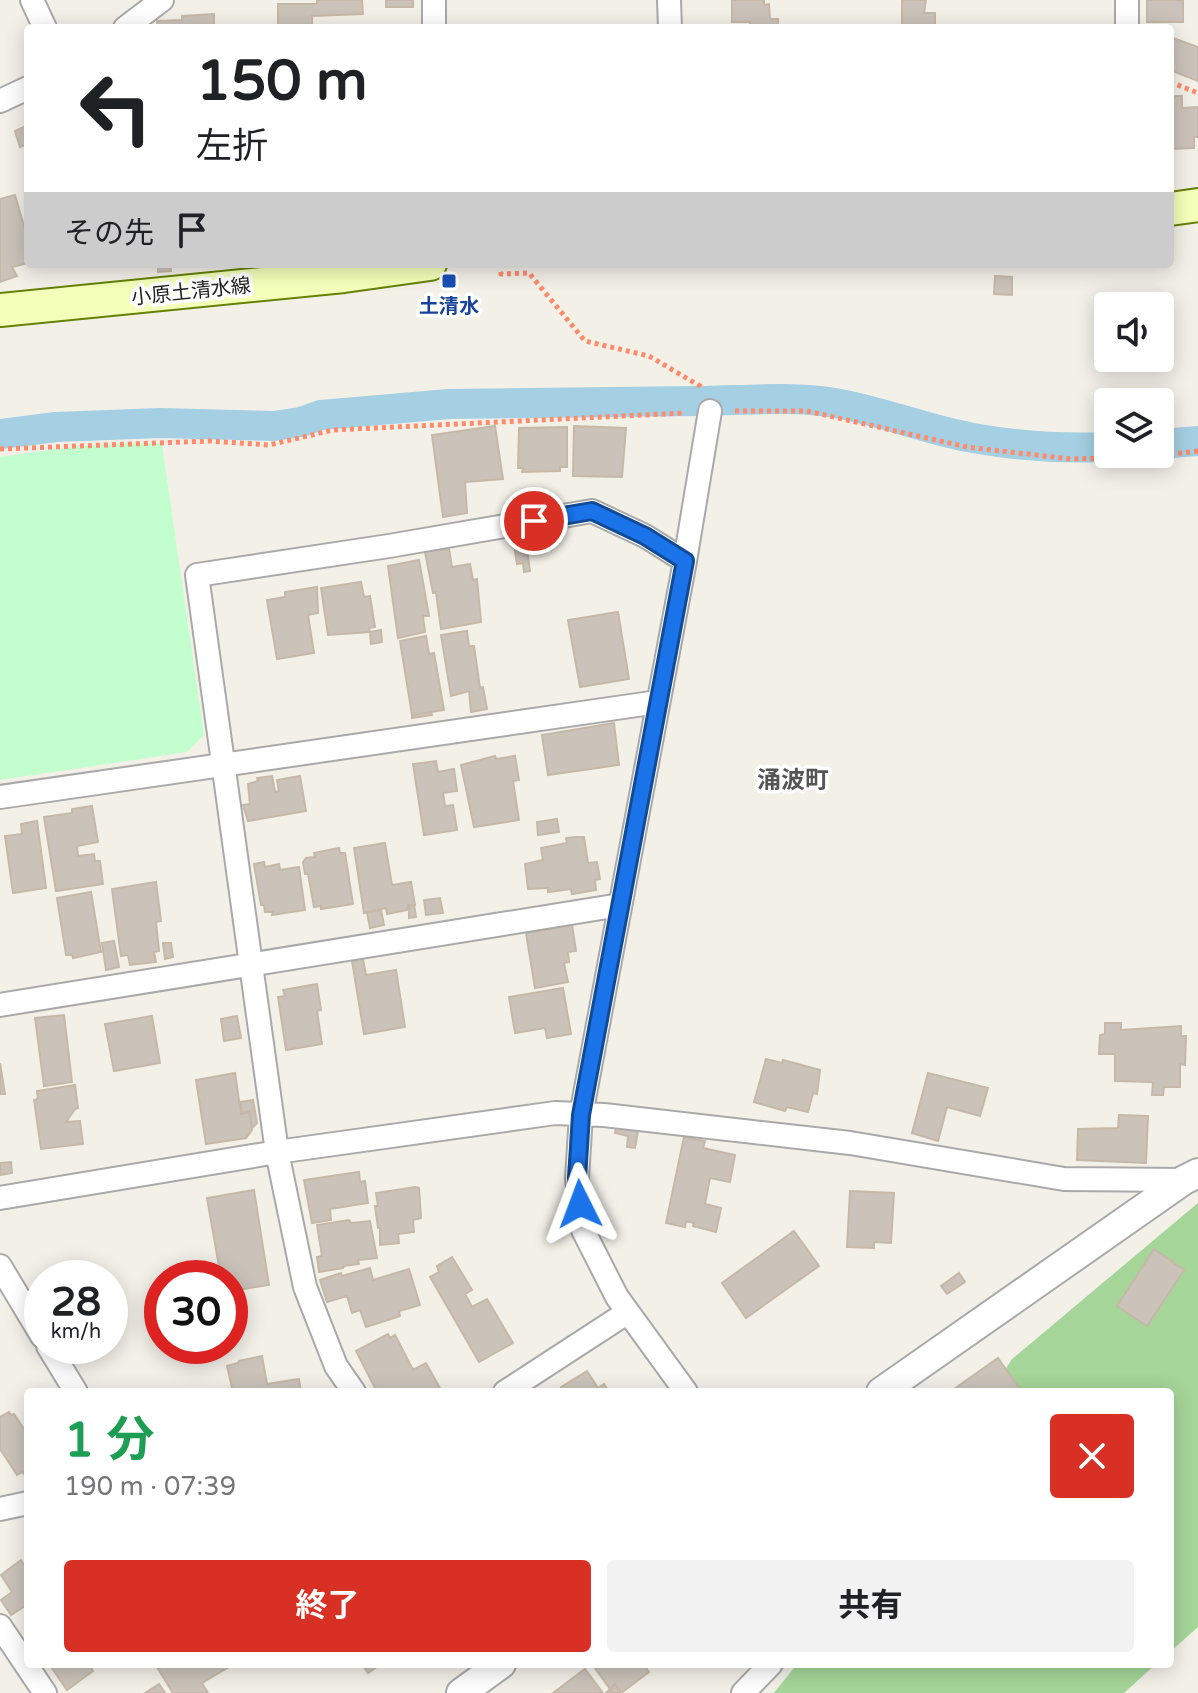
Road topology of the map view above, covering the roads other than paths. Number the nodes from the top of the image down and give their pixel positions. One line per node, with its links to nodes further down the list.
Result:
1 (32, 0): 6 (street)
2 (162, 0): 7 (street)
3 (434, 0): 8 (street)
4 (669, 0): 9 (street)
5 (1127, 0): 10 (street)
6 (43, 24)
7 (130, 24)
8 (434, 24)
9 (670, 24)
10 (1127, 24)
11 (24, 90): 12 (street)
12 (0, 101)
13 (1198, 205): 14 (main road)
14 (1174, 208)
15 (401, 268): 16 (main road, 小原土清水線)
16 (0, 310)
17 (710, 411): 18 (street)
18 (685, 561): 19 (street); 20 (street)
19 (658, 702): 20 (street); 22 (street)
20 (223, 764): 21 (street); 23 (street)
21 (0, 797)
22 (620, 905): 23 (street); 25 (street)
23 (251, 963): 24 (street); 26 (street)
24 (0, 1005)
25 (581, 1115): 26 (street); 27 (street); 31 (street)
26 (277, 1152): 28 (street); 34 (street)
27 (1191, 1176): 37 (street)
28 (0, 1198)
29 (0, 1266): 30 (street)
30 (24, 1306)
31 (628, 1312): 35 (street); 36 (street)
32 (59, 1364): 33 (street)
33 (74, 1388)
34 (351, 1388)
35 (511, 1388)
36 (683, 1388)
37 (887, 1388)
38 (24, 1504): 39 (street)
39 (0, 1509)
40 (0, 1626): 41 (street)
41 (24, 1662)
42 (28, 1668): 45 (street)
43 (495, 1668): 46 (street)
44 (767, 1668): 47 (street)
45 (45, 1693)
46 (461, 1693)
47 (743, 1693)

